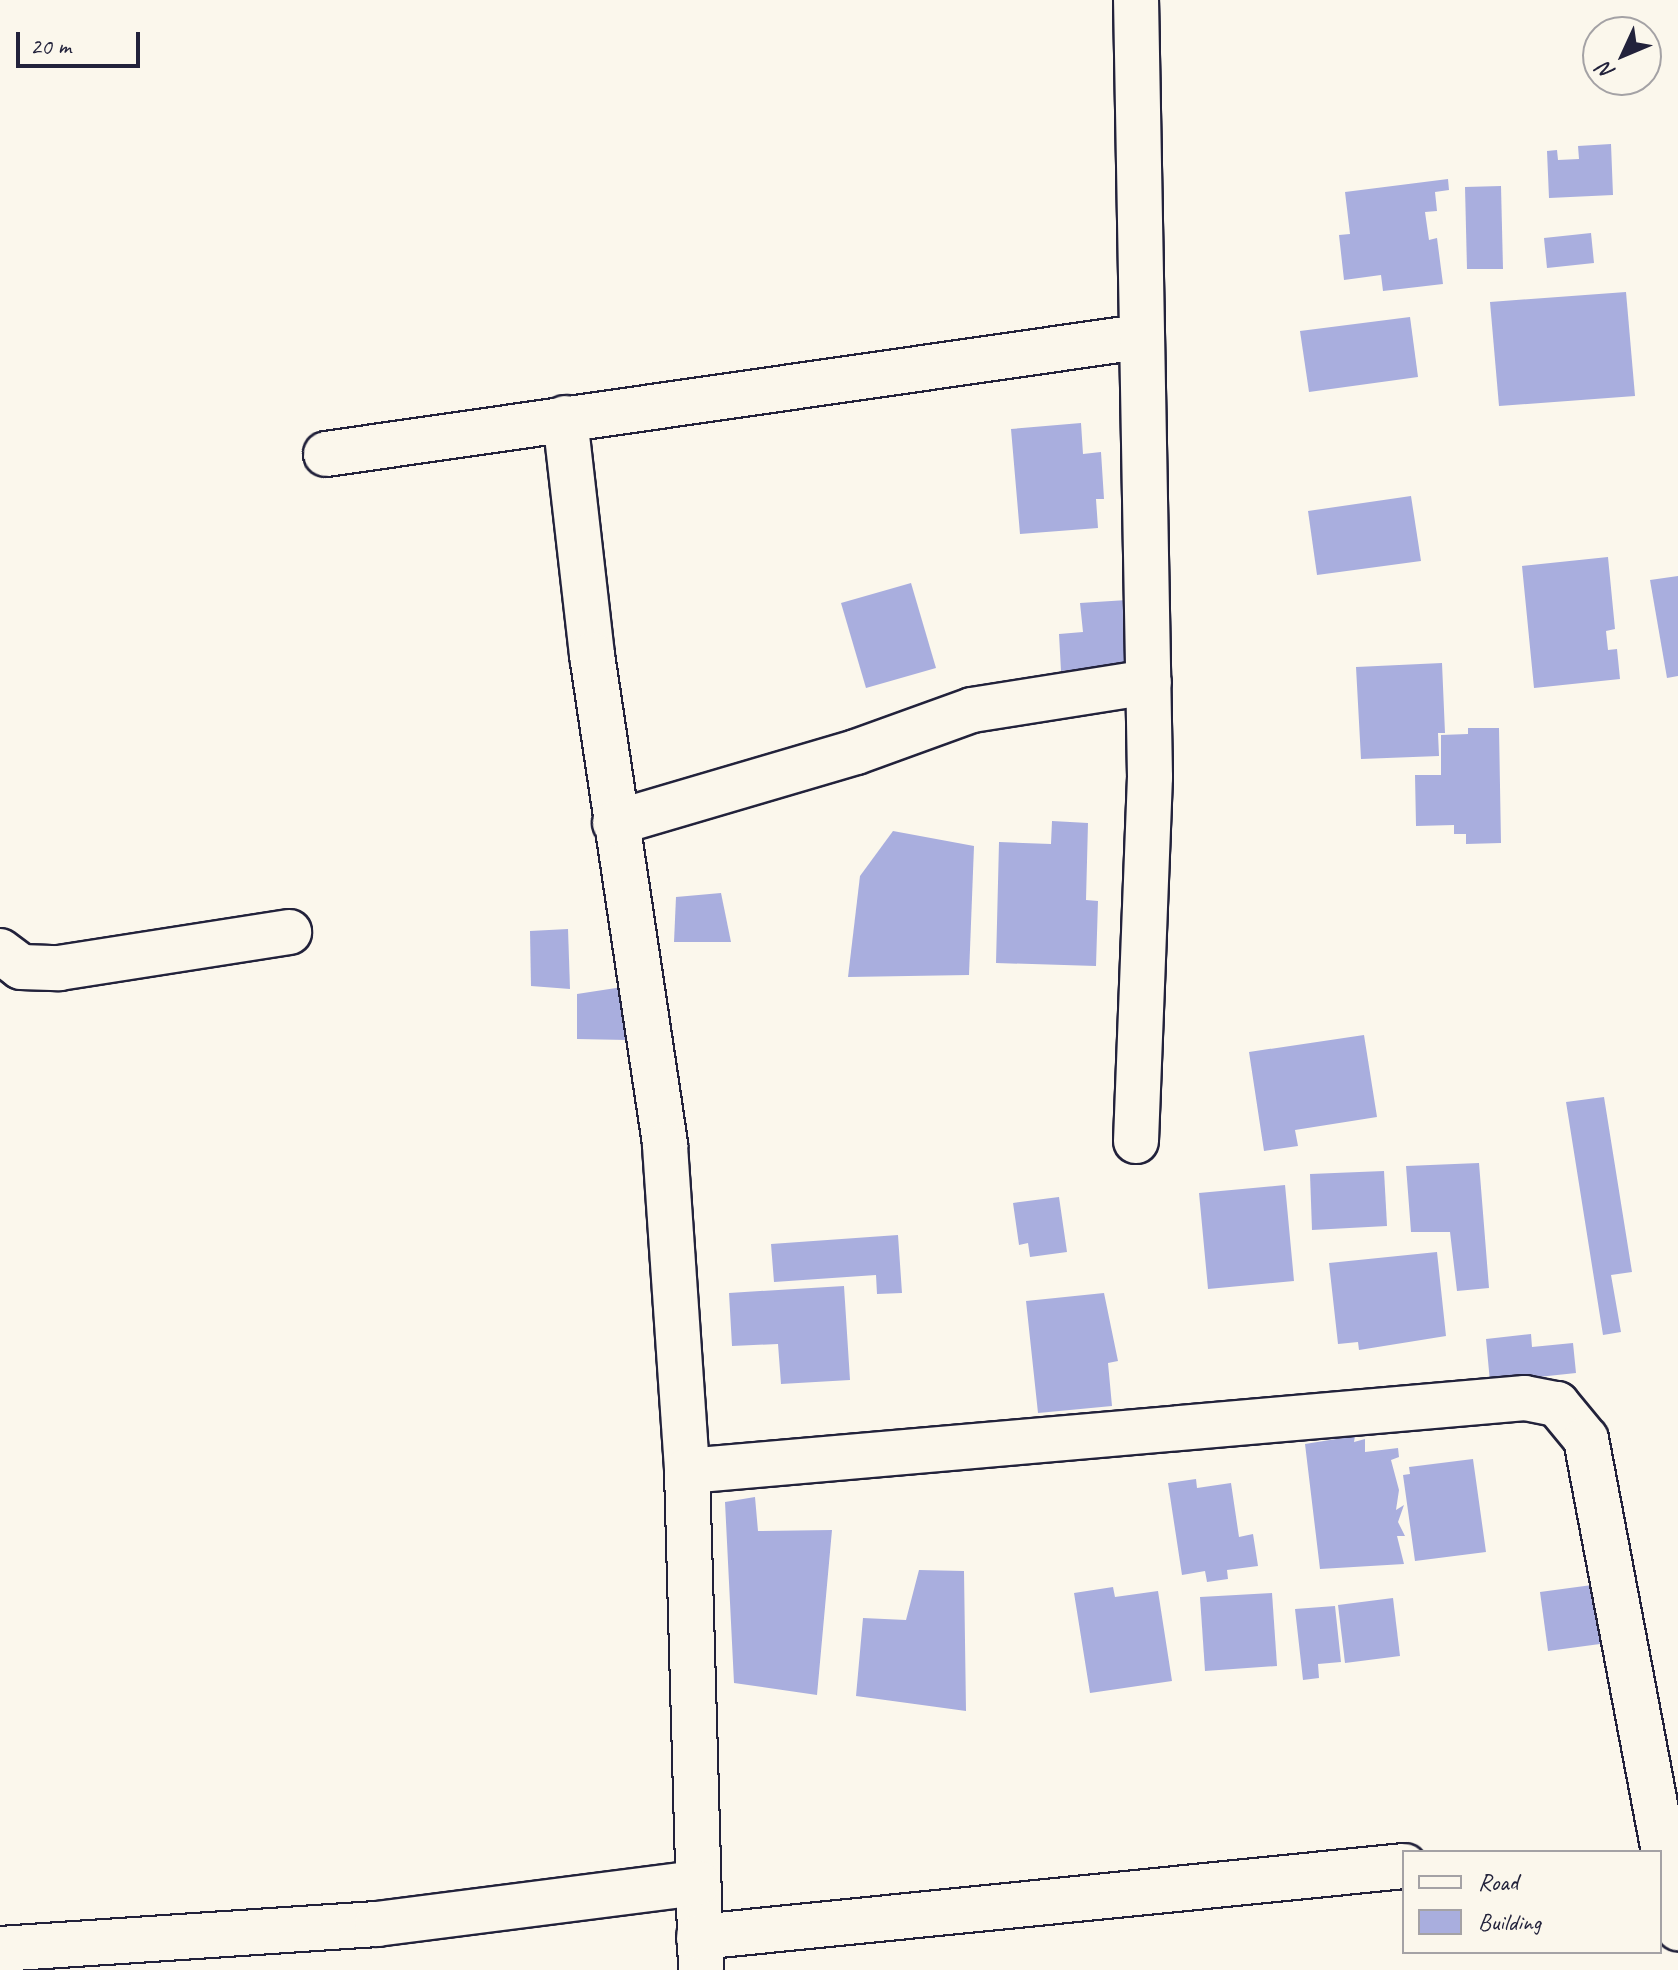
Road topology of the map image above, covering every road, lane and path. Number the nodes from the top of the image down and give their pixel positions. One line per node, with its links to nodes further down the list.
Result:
1 (1136, 0): 2 (street)
2 (1139, 337): 3 (street); 5 (street)
3 (565, 418): 4 (street); 6 (street)
4 (326, 454)
5 (1149, 682): 6 (street); 9 (street)
6 (615, 823): 10 (street)
7 (289, 932): 8 (street)
8 (0, 951)
9 (1136, 1141)
10 (687, 1471): 11 (street); 15 (street)
11 (1666, 1806): 12 (street)
12 (1651, 1850)
13 (1402, 1866): 18 (street)
14 (1662, 1882): 16 (street)
15 (697, 1883): 17 (street); 18 (street)
16 (1678, 1928)
17 (0, 1949)
18 (700, 1953)

